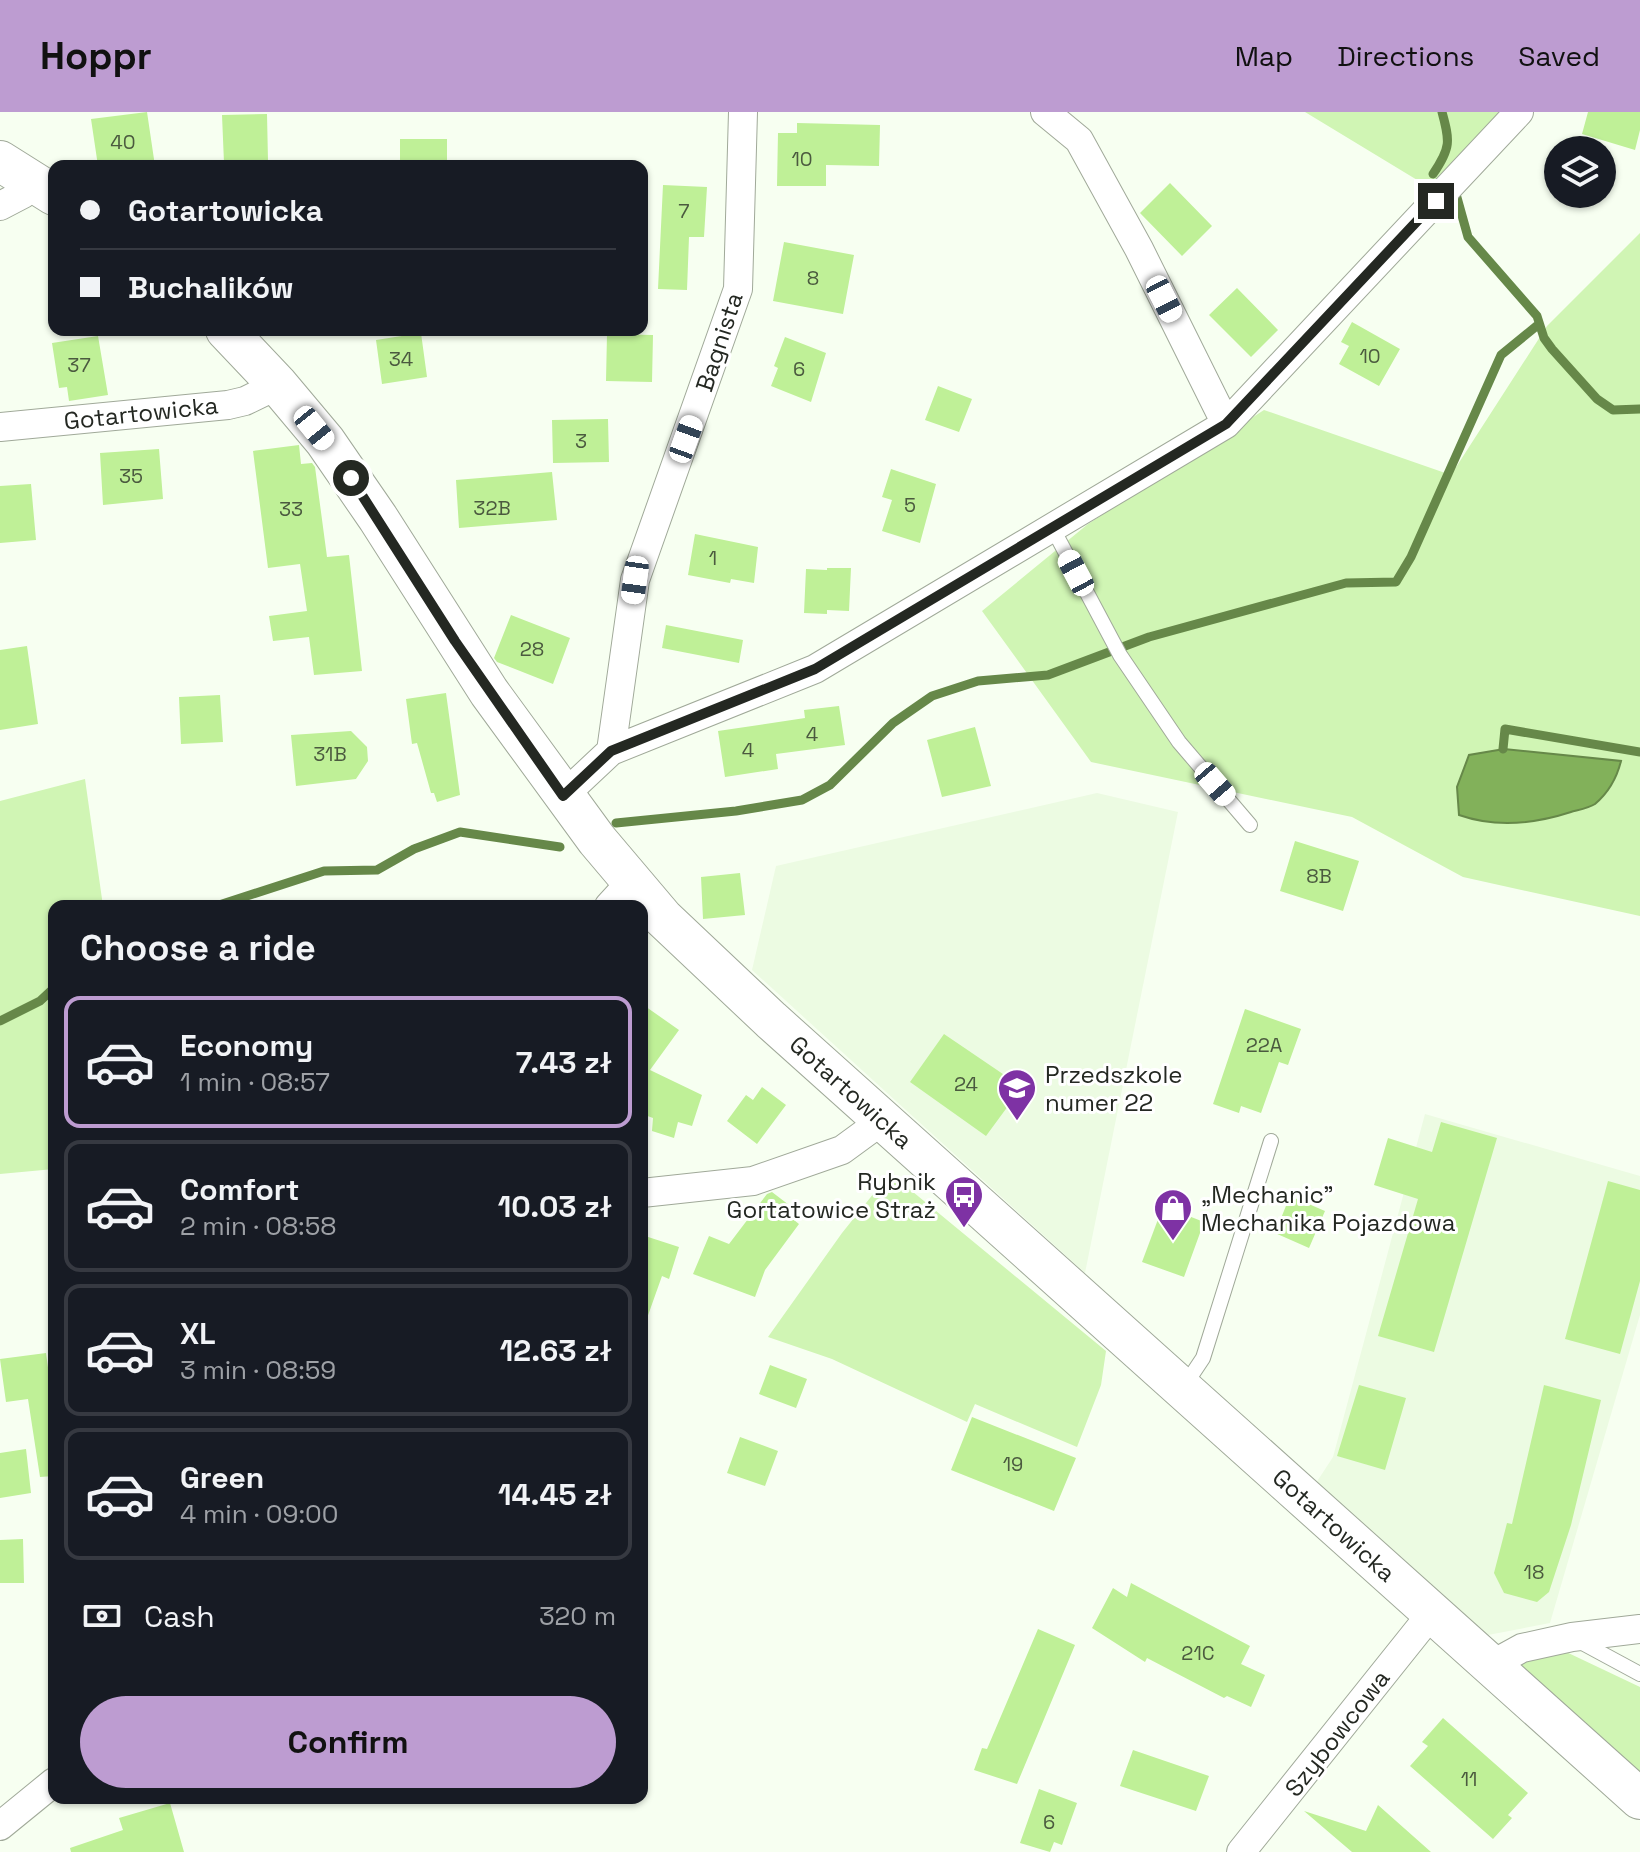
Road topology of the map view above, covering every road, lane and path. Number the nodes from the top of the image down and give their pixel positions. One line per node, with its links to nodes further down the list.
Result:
1 (743, 112): 12 (street, Bagnista)
2 (1045, 112): 9 (street)
3 (1519, 112): 9 (street)
4 (0, 161): 5 (street)
5 (45, 189): 6 (street)
6 (0, 206)
7 (232, 336): 8 (street, Gotartowicka)
8 (278, 385): 10 (street, Gotartowicka); 13 (street, Gotartowicka)
9 (1226, 424): 11 (street)
10 (0, 427)
11 (1052, 527): 12 (street); 14 (lane)
12 (611, 751): 13 (street)
13 (563, 796): 15 (street, Gotartowicka)
14 (1250, 825)
15 (620, 894)
16 (648, 910): 17 (street, Gotartowicka)
17 (883, 1120): 19 (street); 20 (street, Gotartowicka)
18 (1271, 1141): 20 (lane)
19 (648, 1192)
20 (1182, 1389): 21 (street, Gotartowicka)
21 (1432, 1613): 24 (street, Gotartowicka); 29 (street, Szybowcowa)
22 (1640, 1629): 23 (street)
23 (1572, 1637): 24 (street); 25 (lane)
24 (1491, 1665): 27 (street, Gotartowicka)
25 (1640, 1674)
26 (48, 1787): 28 (street)
27 (1640, 1799)
28 (0, 1826)
29 (1241, 1852)

